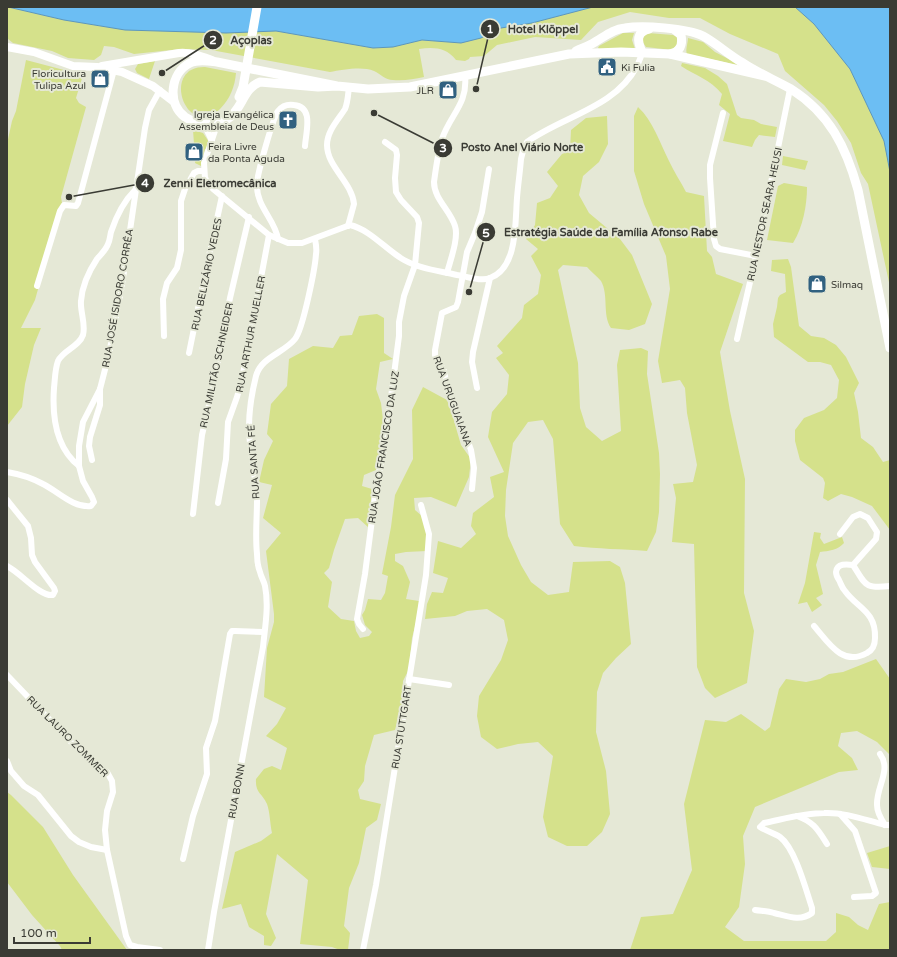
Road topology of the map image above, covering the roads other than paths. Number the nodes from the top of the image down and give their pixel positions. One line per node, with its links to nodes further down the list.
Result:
1 (257, 7): 21 (main road)
2 (652, 28): 3 (main road); 5 (main road); 6 (main road)
3 (675, 30): 7 (main road); 14 (main road)
4 (7, 47): 10 (main road)
5 (642, 52): 6 (main road); 7 (main road); 39 (street)
6 (569, 54): 13 (main road)
7 (670, 54): 14 (main road)
8 (135, 60): 9 (main road); 10 (main road); 12 (main road)
9 (217, 62): 15 (main road); 19 (main road)
10 (96, 67): 11 (main road)
11 (114, 70): 12 (main road); 40 (street)
12 (129, 75): 18 (main road)
13 (464, 76): 16 (main road); 37 (street)
14 (765, 76): 17 (main road)
15 (337, 86): 16 (main road); 21 (main road)
16 (349, 87): 31 (street)
17 (790, 89): 35 (street, RUA NESTOR SEARA HEUSI); 43 (main road)
18 (160, 90): 19 (main road); 28 (street, RUA JOSÉ ISIDORO CORRÊA)
19 (174, 102): 22 (main road)
20 (723, 114): 35 (street)
21 (218, 122): 22 (main road); 23 (street)
22 (204, 124): 23 (street)
23 (212, 141): 27 (street)
24 (384, 142): 36 (street, RUA JOÃO FRANCISCO DA LUZ)
25 (305, 146): 34 (street)
26 (489, 170): 38 (street)
27 (204, 171): 29 (street); 41 (street)
28 (135, 190): 46 (street, RUA JOSÉ ISIDORO CORRÊA); 48 (street)
29 (222, 196): 30 (street); 44 (street, RUA BELIZÁRIO VEDES)
30 (248, 217): 32 (street); 54 (street, RUA MILITÃO SCHNEIDER)
31 (348, 226): 33 (street); 36 (street)
32 (269, 235): 34 (street); 52 (street, RUA ARTHUR MUELLER)
33 (315, 239): 34 (street); 61 (street, RUA SANTA FÉ)
34 (278, 240)
35 (756, 256): 42 (street, RUA NESTOR SEARA HEUSI)
36 (415, 265): 37 (street); 60 (street, RUA JOÃO FRANCISCO DA LUZ)
37 (447, 272): 38 (street)
38 (463, 276): 39 (street); 50 (street, RUA URUGUAIANA)
39 (490, 278): 45 (street)
40 (37, 286)
41 (164, 336)
42 (737, 339)
43 (890, 348)
44 (189, 353)
45 (478, 388)
46 (100, 389): 47 (street); 48 (street, RUA JOSÉ ISIDORO CORRÊA)
47 (92, 460)
48 (79, 466): 49 (street, RUA JOSÉ ISIDORO CORRÊA)
49 (7, 472)
50 (472, 489)
51 (7, 500): 57 (street)
52 (218, 503)
53 (421, 505): 63 (street, RUA STUTTGART)
54 (193, 514)
55 (840, 534): 56 (street)
56 (853, 564): 58 (street); 59 (street)
57 (7, 566)
58 (890, 586)
59 (814, 626)
60 (363, 629)
61 (264, 632): 72 (street); 76 (street, RUA BONN)
62 (7, 675): 71 (street, RUA LAURO ZOMMER)
63 (409, 679): 64 (street); 77 (street, RUA STUTTGART)
64 (449, 685)
65 (880, 754): 69 (street)
66 (7, 761): 71 (street)
67 (839, 814): 68 (street); 69 (street); 73 (street)
68 (796, 816): 70 (street); 74 (street)
69 (887, 825)
70 (827, 844)
71 (107, 850): 75 (street, RUA LAURO ZOMMER)
72 (183, 859)
73 (854, 897)
74 (755, 910)
75 (160, 950)
76 (208, 950)
77 (363, 950)

